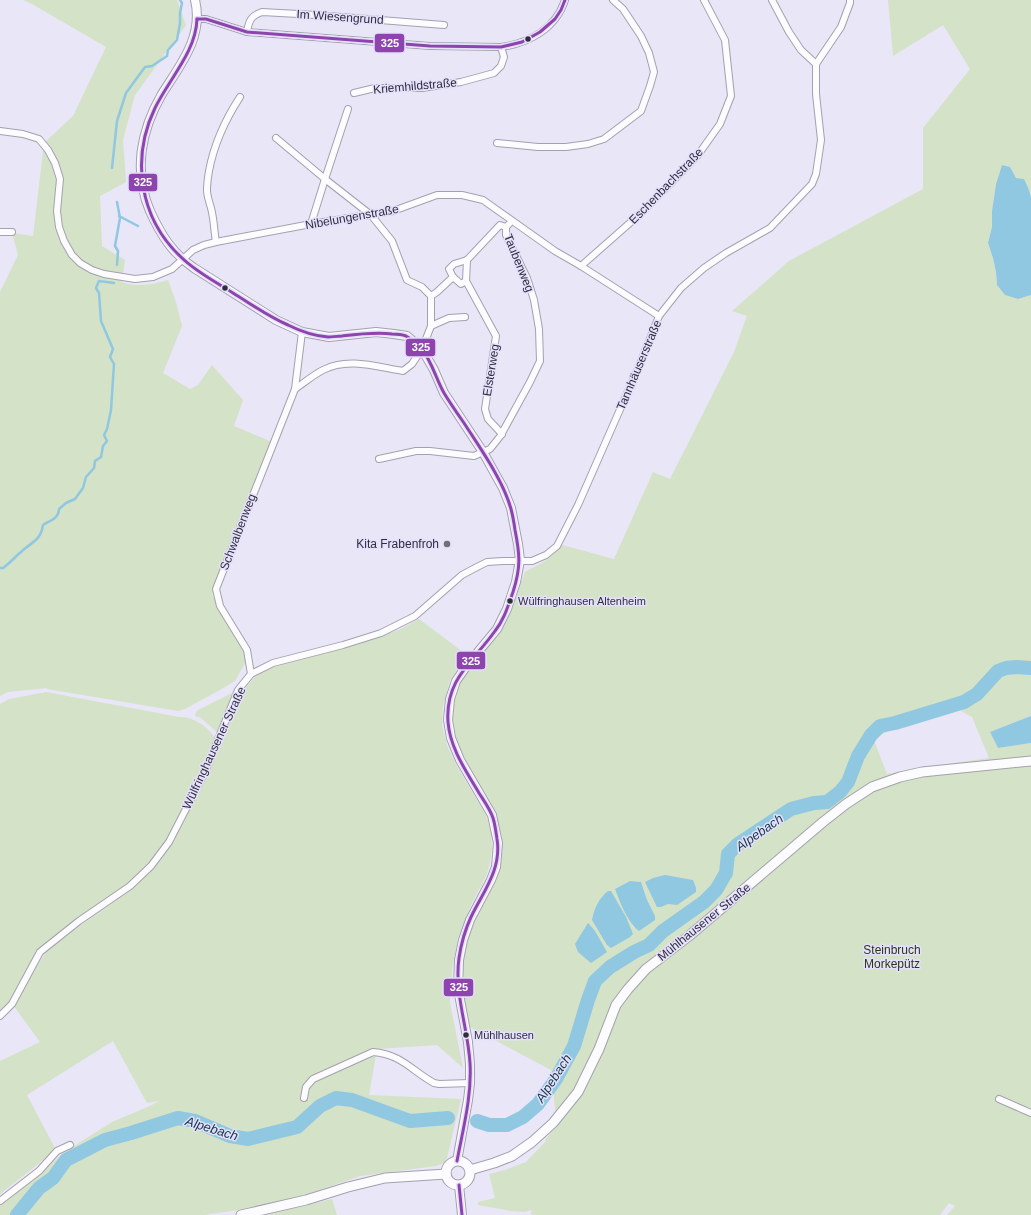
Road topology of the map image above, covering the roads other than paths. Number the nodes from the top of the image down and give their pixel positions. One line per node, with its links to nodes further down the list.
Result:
1 (195, 0): 7 (street)
2 (565, 0): 10 (street)
3 (613, 0): 17 (street)
4 (704, 0): 28 (street, Eschenbachstraße)
5 (772, 0): 11 (street)
6 (850, 0): 11 (street)
7 (198, 19): 9 (street); 26 (street)
8 (444, 25): 9 (street, Im Wiesengrund)
9 (247, 32): 10 (street)
10 (502, 47): 12 (street, Kriemhildstraße)
11 (816, 64): 32 (street, Tannhäuserstraße)
12 (354, 93)
13 (240, 97): 25 (street)
14 (348, 109): 18 (street)
15 (0, 131): 26 (street, Nibelungenstraße)
16 (276, 138): 18 (street)
17 (496, 143)
18 (324, 179): 19 (street); 21 (street)
19 (371, 215): 20 (street, Nibelungenstraße); 21 (street, Nibelungenstraße); 31 (street)
20 (508, 217): 22 (street); 28 (street, Nibelungenstraße)
21 (312, 224): 25 (street, Nibelungenstraße)
22 (503, 226): 27 (street); 38 (street, Taubenweg)
23 (0, 232): 24 (street)
24 (12, 232)
25 (216, 242): 26 (street, Nibelungenstraße)
26 (182, 260): 35 (street)
27 (467, 260): 29 (street); 30 (street)
28 (581, 266): 32 (street, Nibelungenstraße)
29 (453, 277): 30 (street); 31 (street)
30 (466, 281): 38 (street, Elsterweg)
31 (430, 296): 34 (street)
32 (659, 316): 41 (street, Tannhäuserstraße)
33 (465, 317): 34 (street)
34 (431, 326): 36 (street)
35 (302, 332): 36 (street); 37 (street, Schwalbenweg)
36 (422, 349): 37 (street); 39 (street)
37 (295, 389): 42 (street, Schwalbenweg)
38 (502, 434): 39 (street)
39 (483, 452): 40 (street); 41 (street)
40 (379, 459)
41 (520, 560): 42 (street, Wülfringhausener Straße); 45 (street)
42 (251, 674): 44 (street, Wülfringhausener Straße)
43 (1031, 761): 51 (main road, Mühlhausener Straße)
44 (0, 1016)
45 (470, 1083): 46 (street); 50 (street)
46 (304, 1098)
47 (999, 1099): 48 (street)
48 (1031, 1113)
49 (70, 1145): 54 (street)
50 (457, 1161): 51 (main road); 52 (main road)
51 (470, 1170): 53 (main road)
52 (446, 1174): 53 (main road); 55 (main road)
53 (459, 1185): 56 (street)
54 (0, 1201)
55 (241, 1215)
56 (462, 1215)

